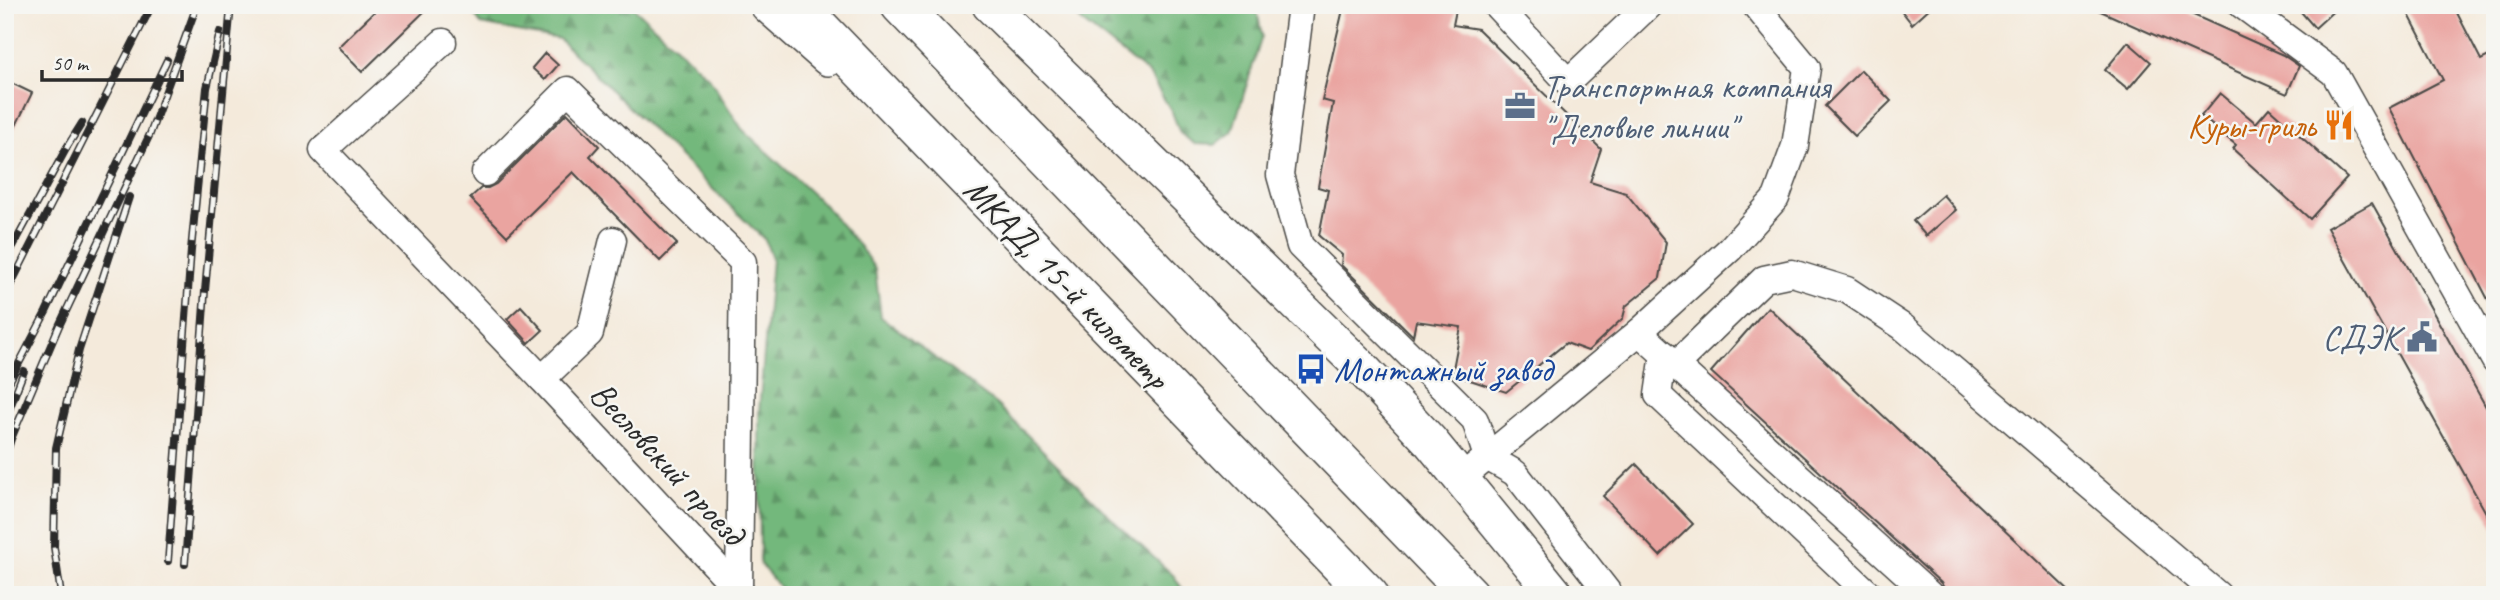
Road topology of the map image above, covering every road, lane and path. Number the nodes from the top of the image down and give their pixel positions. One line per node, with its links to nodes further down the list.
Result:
1 (768, 5): 11 (main road)
2 (798, 5): 11 (highway, МКАД, 15-й километр)
3 (900, 5): 21 (highway, МКАД, 15-й километр)
4 (990, 5): 18 (main road)
5 (1301, 5): 18 (street)
6 (1496, 5): 7 (street)
7 (1649, 5)
8 (1755, 5): 14 (street)
9 (2242, 5): 16 (street)
10 (443, 41): 17 (street, Весловский проезд)
11 (958, 171): 20 (highway, МКАД, 15-й километр)
12 (485, 173): 19 (street)
13 (613, 240): 17 (street)
14 (1639, 332): 15 (street); 18 (street)
15 (1670, 359): 24 (street); 25 (street); 26 (street)
16 (2495, 361)
17 (542, 379): 19 (street, Весловский проезд)
18 (1474, 468): 22 (main road); 23 (street)
19 (741, 592)
20 (1369, 595)
21 (1470, 595)
22 (1556, 595)
23 (1611, 595)
24 (1870, 595)
25 (1930, 595)
26 (2218, 595)

